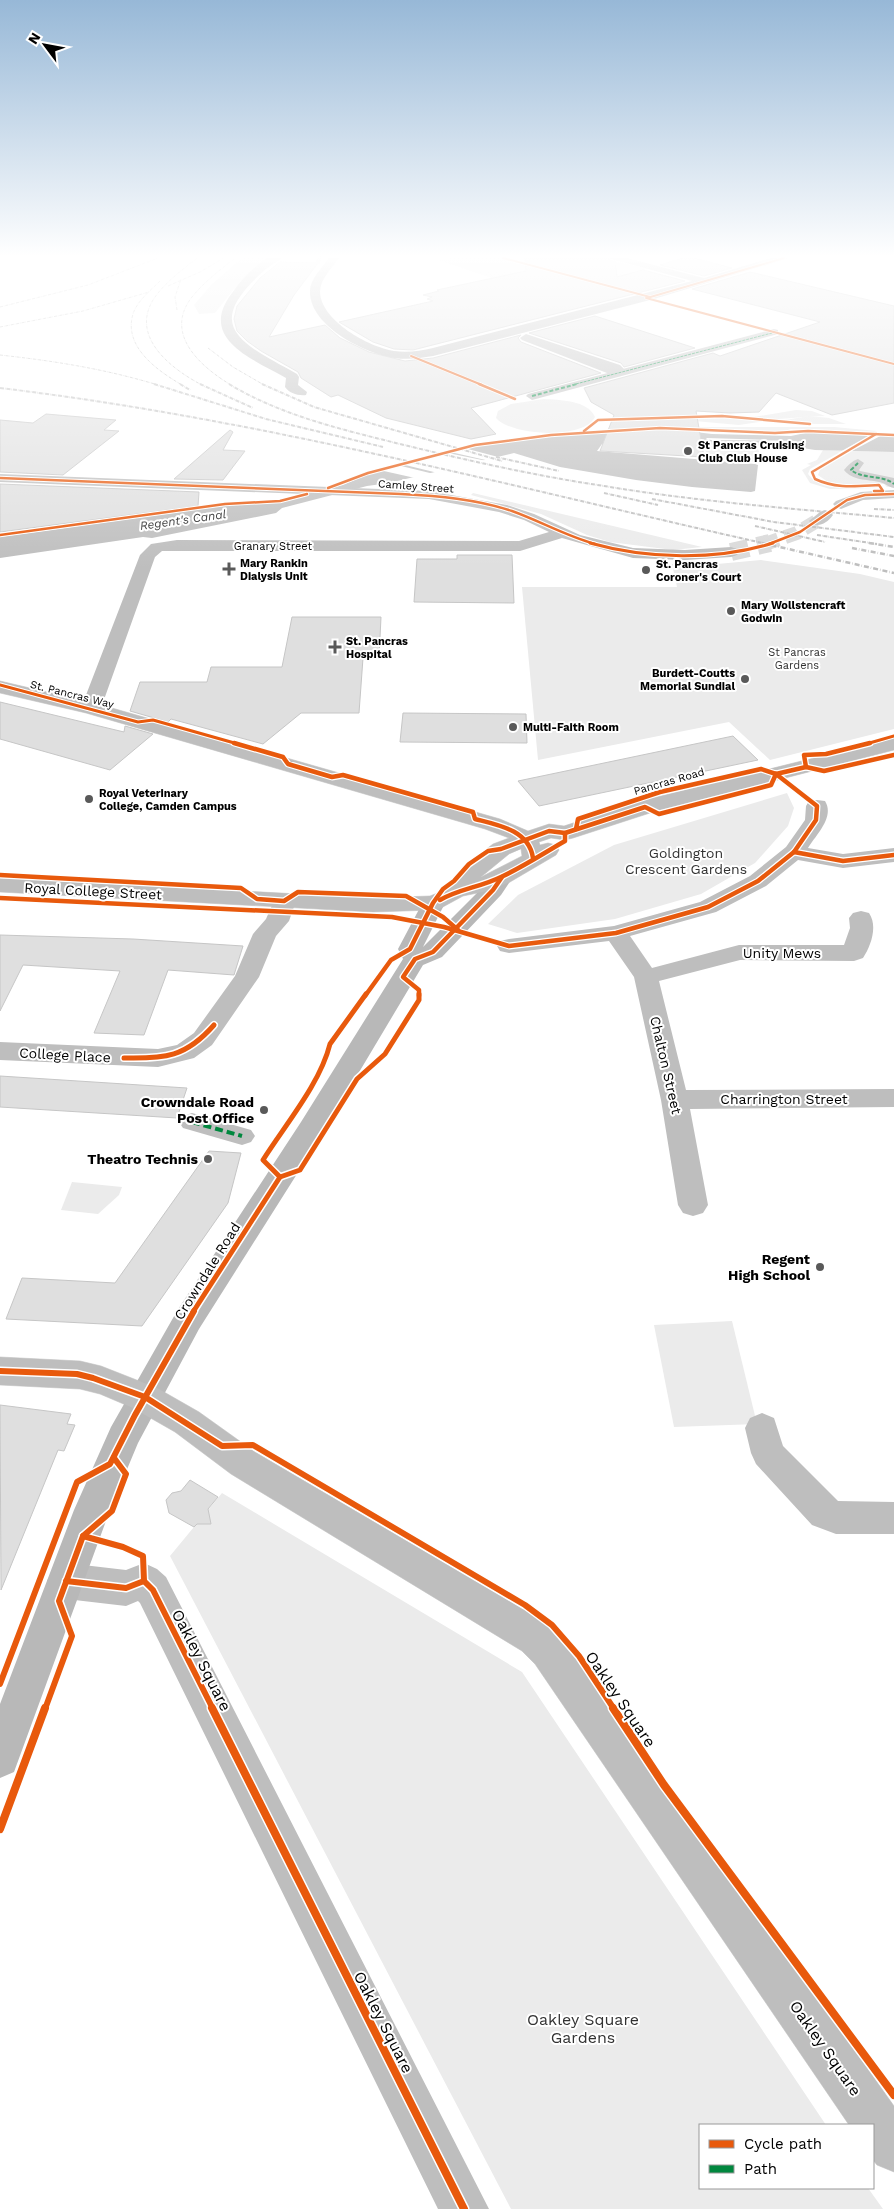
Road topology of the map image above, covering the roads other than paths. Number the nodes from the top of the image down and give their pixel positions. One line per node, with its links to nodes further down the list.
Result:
1 (264, 361): 5 (main road)
2 (587, 361): 4 (main road)
3 (663, 361): 4 (street)
4 (622, 372): 6 (street)
5 (301, 392)
6 (532, 396)
7 (858, 463): 9 (street)
8 (0, 478): 12 (main road, Camley Street)
9 (894, 484)
10 (894, 494): 11 (main road)
11 (841, 504)
12 (563, 533): 13 (main road, Camley Street); 15 (main road, Granary Street)
13 (731, 552)
14 (0, 686): 15 (main road, St. Pancras Way)
15 (91, 708): 18 (main road, St. Pancras Way)
16 (894, 744): 18 (main road, Pancras Road)
17 (817, 806): 19 (main road)
18 (529, 848): 21 (main road); 23 (main road)
19 (794, 852): 20 (main road); 27 (main road)
20 (894, 855)
21 (502, 877): 23 (main road); 29 (main road)
22 (0, 885): 24 (main road, Royal College Street)
23 (454, 892): 25 (main road)
24 (284, 901): 25 (main road, Royal College Street); 31 (main road, College Place)
25 (433, 902): 29 (main road, Crowndale Road)
26 (861, 918): 30 (main road, Unity Mews)
27 (616, 933): 28 (main road); 30 (main road, Chalton Street)
28 (509, 946)
29 (415, 959): 38 (main road, Crowndale Road)
30 (646, 977): 33 (main road, Chalton Street)
31 (0, 1051)
32 (894, 1098): 33 (main road, Charrington Street)
33 (675, 1100): 36 (main road, Chalton Street)
34 (192, 1122): 35 (street)
35 (242, 1136)
36 (693, 1205)
37 (0, 1371): 38 (main road, Oakley Square)
38 (145, 1397): 41 (main road, Crowndale Road); 43 (main road, Oakley Square)
39 (762, 1428): 40 (main road)
40 (894, 1518)
41 (66, 1581): 42 (main road, Crowndale Road); 44 (main road, Oakley Square)
42 (0, 1758)
43 (894, 2148)
44 (464, 2209)

